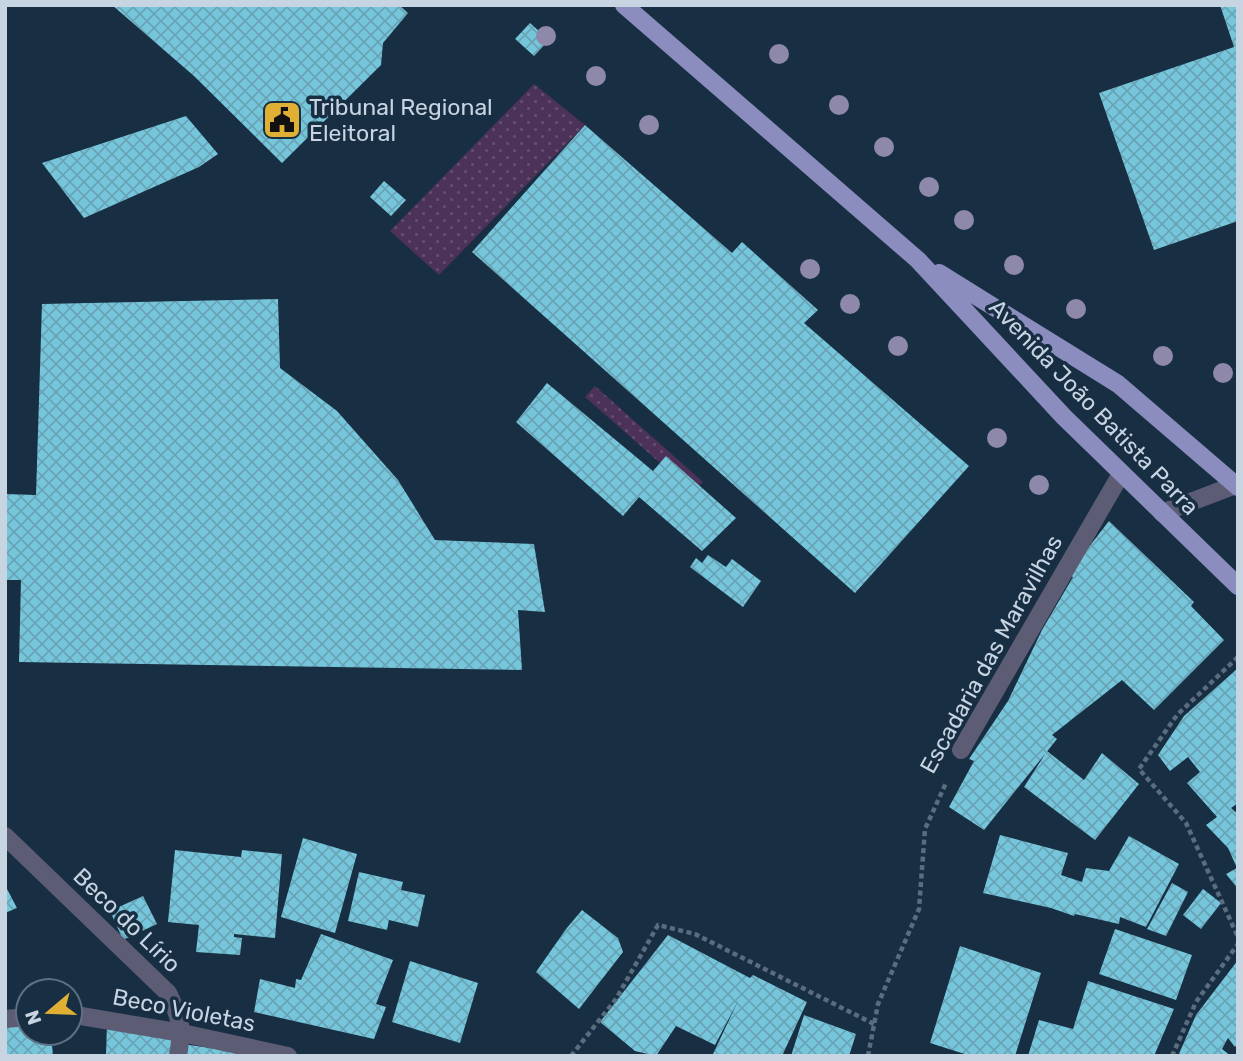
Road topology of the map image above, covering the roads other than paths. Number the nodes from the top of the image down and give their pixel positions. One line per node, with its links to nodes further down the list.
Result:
1 (624, 5): 2 (main road, Avenida João Batista Parra)
2 (918, 260): 3 (main road, Avenida João Batista Parra); 4 (main road, Avenida João Batista Parra)
3 (1121, 474): 5 (main road, Avenida João Batista Parra); 7 (street, Escadaria das Maravilhas)
4 (1237, 486): 5 (street)
5 (1161, 513): 6 (main road, Avenida João Batista Parra)
6 (1238, 586)
7 (961, 750)
8 (5, 836): 10 (street, Beco do Lírio)
9 (84, 1017): 10 (street, Beco Violetas)
10 (182, 1033): 11 (street, Beco do Lírio); 12 (street, Beco Violetas)
11 (178, 1056)
12 (288, 1056)

